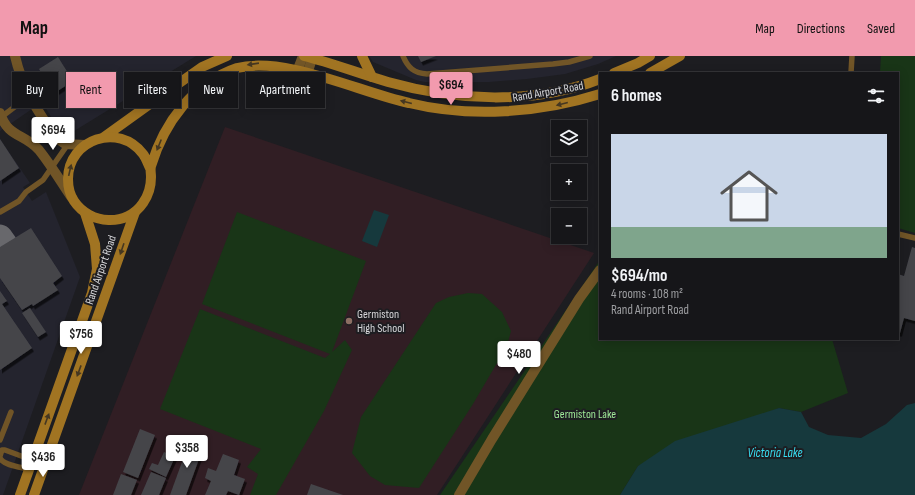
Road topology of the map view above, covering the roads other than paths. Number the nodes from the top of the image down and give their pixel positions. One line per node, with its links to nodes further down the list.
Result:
1 (15, 56): 11 (street)
2 (227, 56): 21 (street, Rand Airport Road)
3 (362, 56): 15 (street)
4 (403, 56): 5 (lane)
5 (590, 56)
6 (650, 56): 12 (street)
7 (680, 56): 13 (street)
8 (852, 56): 14 (lane)
9 (308, 57): 10 (street); 15 (street, Rand Airport Road)
10 (303, 70): 17 (street, Rand Airport Road, one-way to 10); 24 (street, Rand Airport Road, one-way to 24)
11 (19, 72)
12 (617, 72)
13 (652, 72)
14 (851, 72)
15 (372, 77): 16 (street, Rand Airport Road)
16 (599, 79)
17 (599, 94)
18 (12, 108): 20 (lane)
19 (37, 108): 22 (street)
20 (0, 116): 25 (street)
21 (104, 137): 23 (street, Rand Airport Road); 24 (street, Rand Airport Road)
22 (68, 144): 23 (street); 25 (lane)
23 (85, 145): 26 (street, Rand Airport Road, one-way to 23)
24 (150, 168): 28 (street, Rand Airport Road)
25 (52, 169): 26 (street); 27 (lane)
26 (74, 201): 29 (street, Rand Airport Road)
27 (0, 212)
28 (135, 212): 29 (street, Rand Airport Road); 36 (street, Rand Airport Road, one-way to 36)
29 (85, 213): 37 (street, Rand Airport Road, one-way to 29)
30 (899, 234): 31 (lane)
31 (915, 238)
32 (599, 271): 40 (street)
33 (11, 412): 34 (lane)
34 (0, 440)
35 (0, 452): 37 (lane); 37 (lane)
36 (46, 462): 37 (street); 39 (street, Rand Airport Road)
37 (29, 468): 38 (street, Rand Airport Road)
38 (20, 495)
39 (34, 495)
40 (459, 495)

